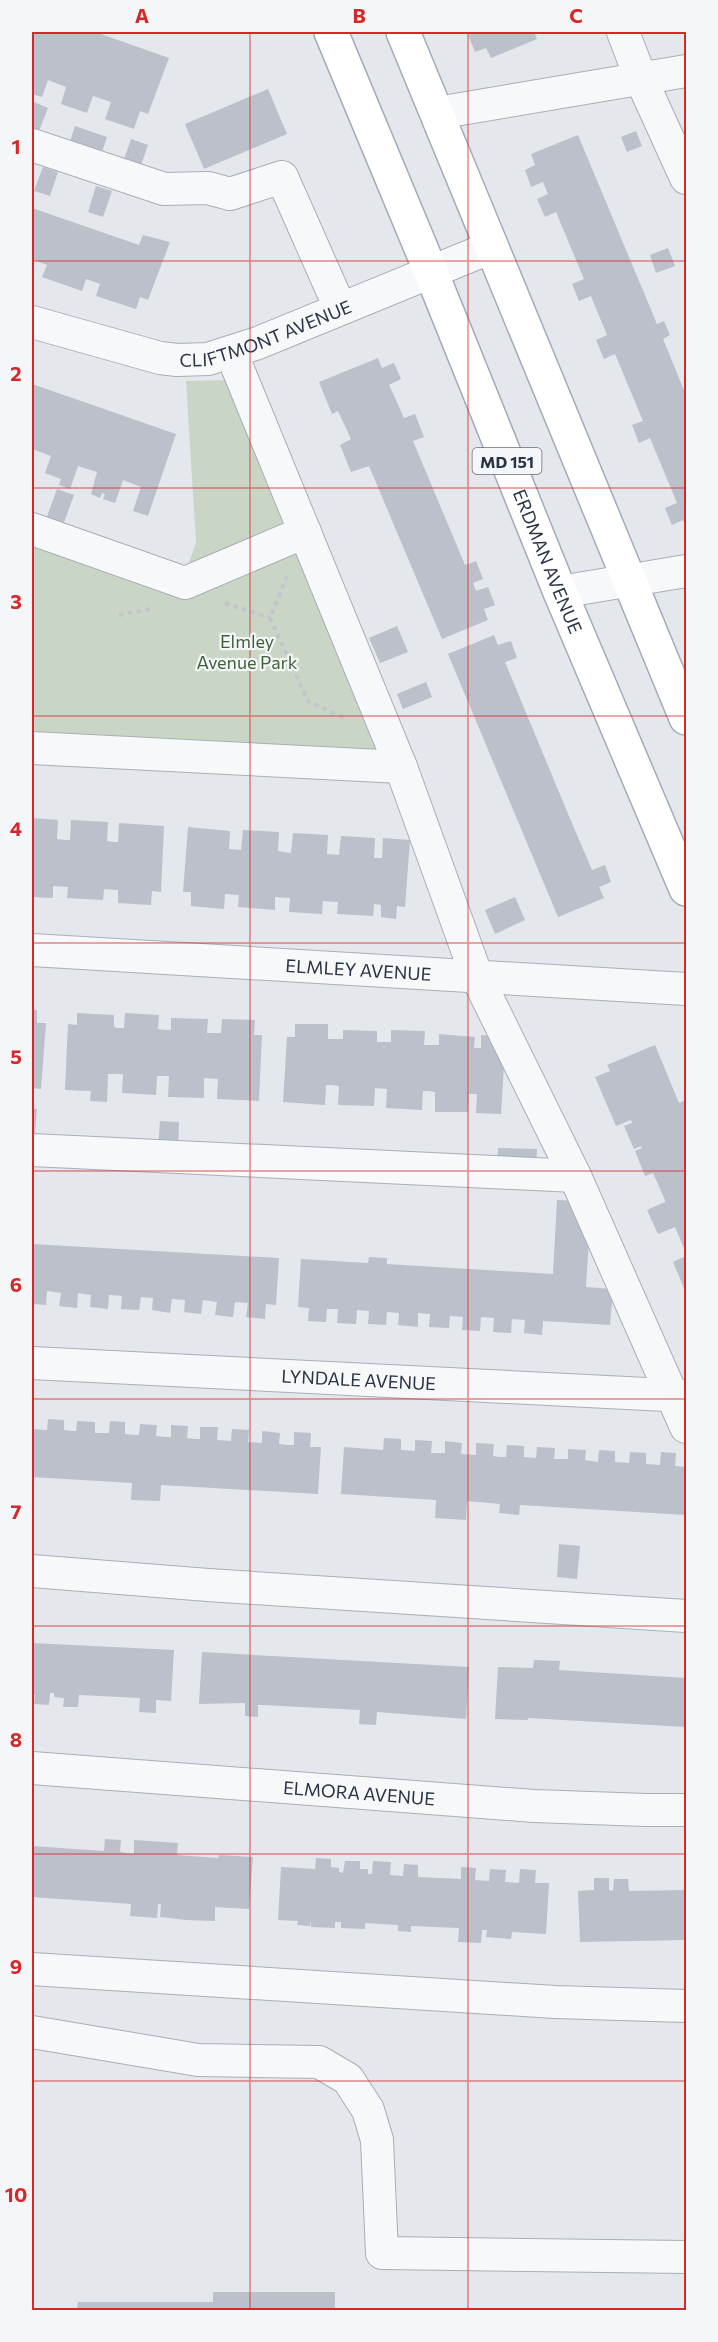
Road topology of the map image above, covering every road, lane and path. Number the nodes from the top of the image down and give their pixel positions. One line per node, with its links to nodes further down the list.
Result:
1 (331, 32): 10 (main road, ERDMAN AVENUE / MD 151)
2 (403, 32): 6 (main road)
3 (623, 32): 5 (street)
4 (687, 71): 5 (street)
5 (641, 79): 6 (street); 8 (street)
6 (437, 113): 9 (main road)
7 (32, 145): 11 (street)
8 (687, 178)
9 (492, 247): 10 (street, CLIFTMONT AVENUE); 17 (main road)
10 (431, 272): 11 (street, CLIFTMONT AVENUE); 18 (main road, ERDMAN AVENUE / MD 151)
11 (340, 308): 13 (street, CLIFTMONT AVENUE)
12 (32, 322): 13 (street, CLIFTMONT AVENUE)
13 (231, 352): 15 (street)
14 (32, 529): 15 (street)
15 (305, 532): 21 (street)
16 (687, 571): 17 (street)
17 (629, 580): 18 (street); 20 (main road)
18 (560, 592): 24 (main road, ERDMAN AVENUE / MD 151)
19 (270, 618): 21 (path)
20 (687, 718)
21 (388, 737): 23 (street)
22 (32, 748): 23 (street)
23 (401, 767): 26 (street)
24 (687, 889)
25 (32, 950): 26 (street, ELMLEY AVENUE)
26 (477, 977): 27 (street, ELMLEY AVENUE); 29 (street)
27 (687, 989)
28 (32, 1150): 29 (street)
29 (575, 1176): 31 (street)
30 (32, 1363): 31 (street, LYNDALE AVENUE)
31 (681, 1396): 32 (street)
32 (687, 1427)
33 (32, 1570): 34 (street)
34 (687, 1616)
35 (32, 1768): 36 (street, ELMORA AVENUE)
36 (687, 1809)
37 (32, 1969): 38 (street)
38 (687, 2006)
39 (32, 2032): 40 (street)
40 (687, 2257)

